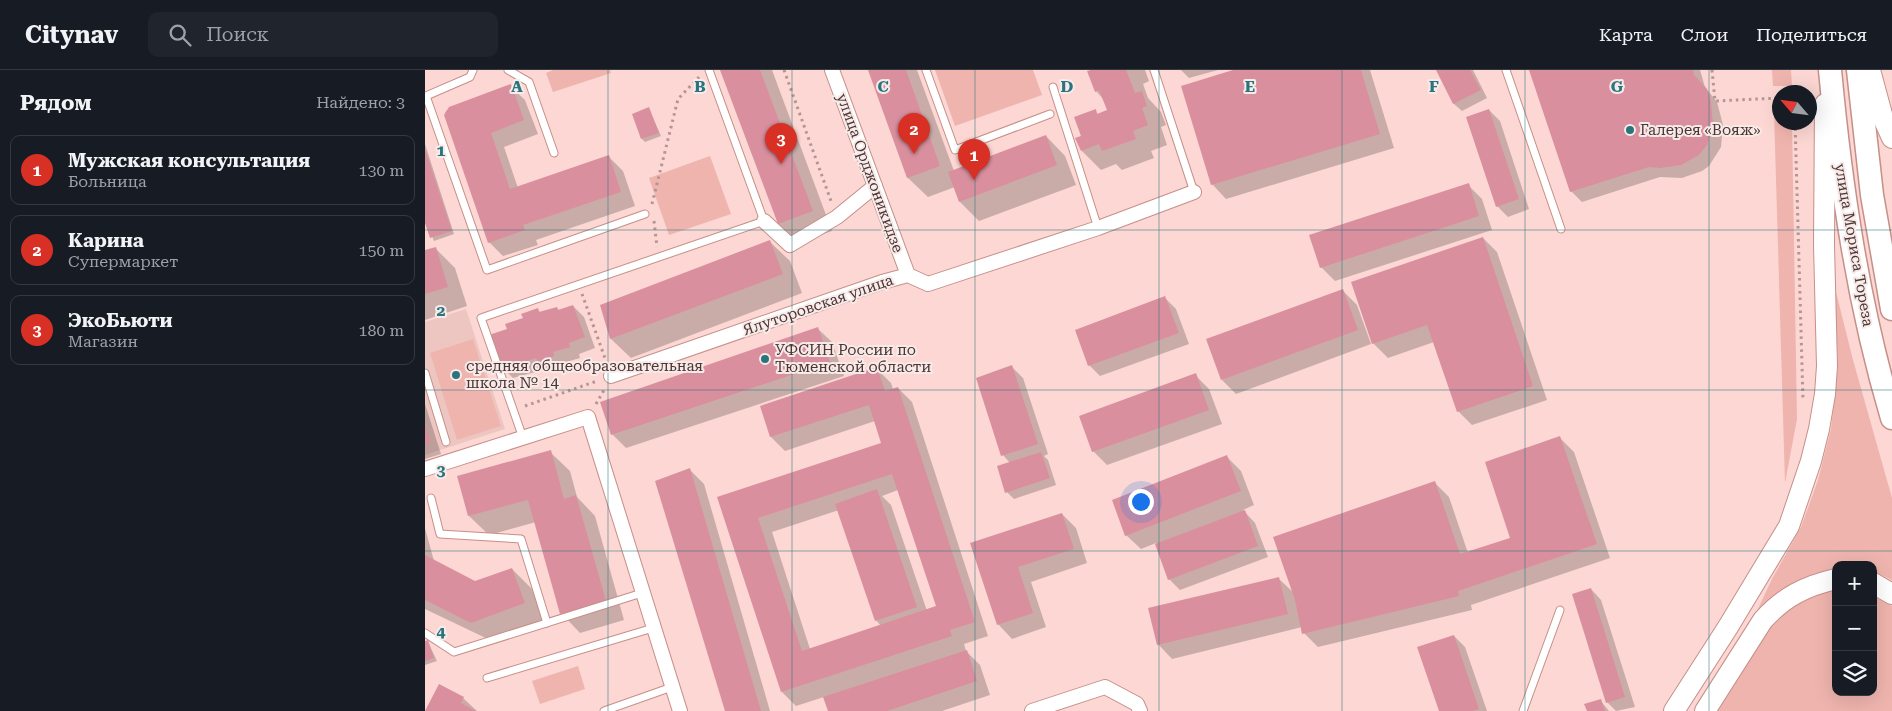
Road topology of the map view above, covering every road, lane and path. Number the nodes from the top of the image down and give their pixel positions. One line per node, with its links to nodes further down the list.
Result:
1 (473, 70): 23 (lane)
2 (508, 70): 20 (lane)
3 (709, 70): 25 (lane)
4 (784, 70): 24 (path)
5 (832, 70): 21 (street, улица Орджоникидзе)
6 (927, 70): 17 (lane)
7 (1154, 70): 22 (lane)
8 (1506, 70): 27 (lane)
9 (1712, 70): 16 (path)
10 (1826, 70): 57 (street)
11 (1830, 70): 37 (main road, улица Мориса Тореза)
12 (1858, 70): 31 (main road, улица Мориса Тореза)
13 (1870, 70): 19 (street)
14 (701, 76): 28 (path)
15 (1053, 88): 26 (lane)
16 (1772, 98)
17 (1050, 114)
18 (1795, 130): 34 (path)
19 (1892, 138)
20 (554, 153)
21 (875, 186): 24 (street); 29 (street, улица Орджоникидзе)
22 (1194, 192): 26 (street, Ялуторовская улица)
23 (645, 214)
24 (837, 218): 25 (street)
25 (764, 221): 28 (lane)
26 (1098, 228): 29 (street, Ялуторовская улица)
27 (1561, 229)
28 (658, 257): 30 (lane)
29 (908, 275): 33 (street, Ялуторовская улица)
30 (578, 284): 33 (path); 35 (lane)
31 (1892, 309)
32 (425, 372): 39 (lane)
33 (611, 376): 35 (path); 36 (path)
34 (1803, 408)
35 (513, 410): 38 (lane)
36 (588, 417): 38 (street); 44 (street)
37 (1892, 418)
38 (523, 438): 40 (street)
39 (446, 442)
40 (425, 469)
41 (431, 498): 47 (lane)
42 (1832, 580): 58 (street)
43 (1877, 585): 45 (street)
44 (642, 593): 47 (lane); 48 (street)
45 (1892, 594)
46 (1560, 610): 56 (lane)
47 (547, 623): 49 (lane)
48 (653, 628): 50 (lane); 51 (street)
49 (425, 632)
50 (487, 678)
51 (671, 688): 52 (lane); 53 (street)
52 (603, 711)
53 (681, 711)
54 (1032, 711): 55 (street)
55 (1140, 711)
56 (1523, 711)
57 (1674, 711)
58 (1705, 711)

